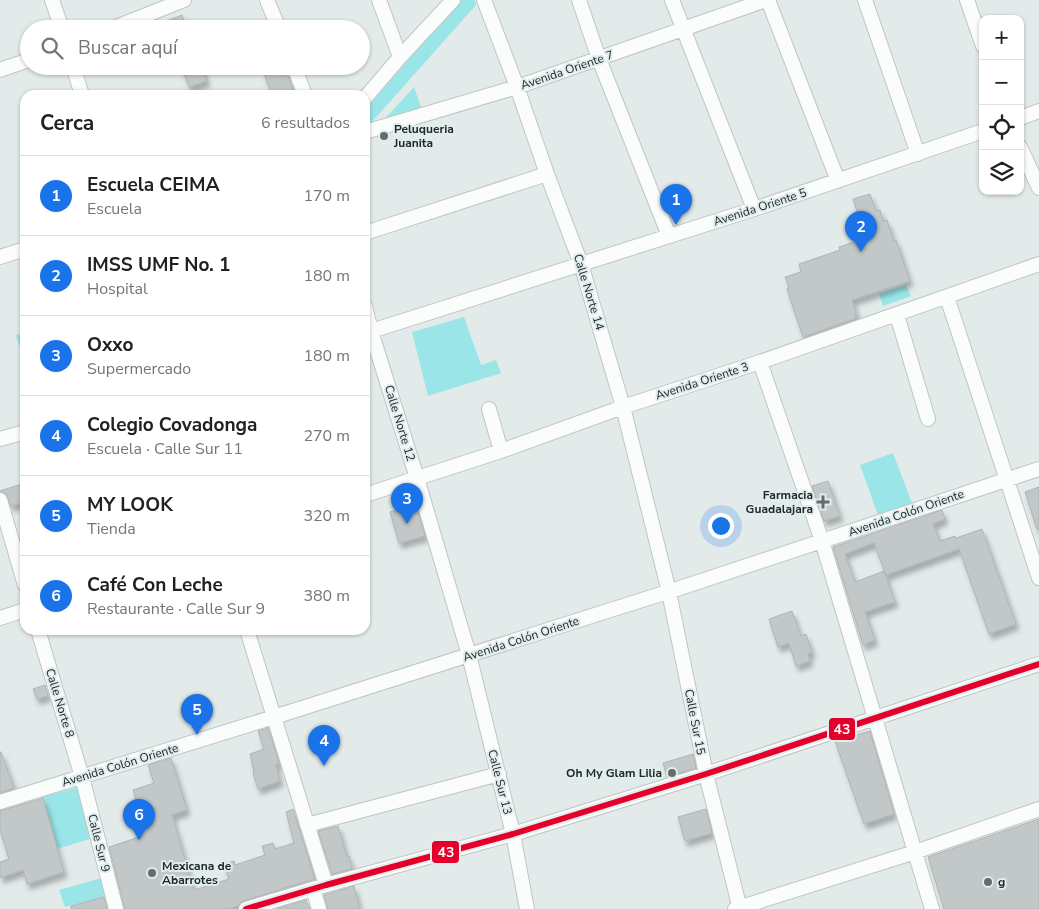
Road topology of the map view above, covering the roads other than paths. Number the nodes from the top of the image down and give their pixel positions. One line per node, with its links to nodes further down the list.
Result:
1 (52, 0): 12 (street)
2 (184, 0): 13 (street)
3 (267, 0): 14 (street)
4 (379, 0): 17 (street)
5 (452, 0): 17 (street)
6 (484, 0): 23 (street, Calle Norte 14)
7 (579, 0): 18 (street)
8 (672, 0): 15 (street)
9 (767, 0): 15 (street, Avenida Oriente 7); 34 (street)
10 (864, 0): 32 (street)
11 (967, 0): 16 (street)
12 (59, 20)
13 (134, 20)
14 (275, 20)
15 (683, 28): 18 (street, Avenida Oriente 7); 36 (street)
16 (979, 34)
17 (400, 57): 26 (street)
18 (600, 59): 23 (street, Avenida Oriente 7); 38 (street)
19 (20, 63): 20 (street)
20 (0, 70)
21 (76, 75): 24 (street)
22 (297, 75): 25 (street)
23 (517, 88): 29 (street, Avenida Oriente 7); 33 (street, Calle Norte 14)
24 (81, 90)
25 (303, 90)
26 (370, 92)
27 (1039, 112): 28 (street)
28 (1024, 117)
29 (370, 131)
30 (979, 132): 32 (street, Avenida Oriente 5)
31 (1021, 150): 35 (street)
32 (918, 154): 34 (street, Avenida Oriente 5)
33 (547, 174): 37 (street); 41 (street, Calle Norte 14)
34 (838, 181): 36 (street, Avenida Oriente 5)
35 (1039, 188)
36 (754, 209): 38 (street, Avenida Oriente 5)
37 (370, 231)
38 (669, 236): 41 (street, Avenida Oriente 5)
39 (20, 251): 40 (street)
40 (0, 257)
41 (581, 264): 45 (street, Avenida Oriente 5); 48 (street, Calle Norte 14)
42 (1039, 264): 43 (street, Avenida Oriente 3)
43 (947, 297): 44 (street, Avenida Oriente 3); 56 (street)
44 (897, 315): 47 (street, Avenida Oriente 3); 50 (street)
45 (370, 331)
46 (370, 338): 55 (street, Calle Norte 12)
47 (760, 362): 48 (street, Avenida Oriente 3); 59 (street)
48 (623, 407): 53 (street, Avenida Oriente 3); 62 (street, Calle Norte 14)
49 (489, 409): 53 (street)
50 (928, 419)
51 (20, 433): 52 (street)
52 (0, 439)
53 (501, 451): 55 (street, Avenida Oriente 3)
54 (1039, 469): 56 (street, Avenida Colón Oriente)
55 (417, 478): 57 (street, Avenida Oriente 3); 67 (street, Calle Norte 12)
56 (1006, 479): 59 (street, Avenida Colón Oriente); 61 (street)
57 (370, 494)
58 (0, 500): 60 (street)
59 (822, 542): 62 (street, Avenida Colón Oriente); 70 (street)
60 (20, 568)
61 (1039, 578)
62 (669, 592): 67 (street, Avenida Colón Oriente); 72 (street, Calle Sur 15)
63 (20, 612): 64 (street)
64 (0, 618)
65 (39, 635): 73 (street, Calle Norte 8)
66 (249, 635): 69 (street)
67 (468, 655): 69 (street, Avenida Colón Oriente); 71 (street, Calle Sur 13)
68 (1039, 664): 70 (street)
69 (274, 718): 73 (street, Avenida Colón Oriente); 76 (street)
70 (875, 718): 72 (street); 78 (street)
71 (499, 774): 76 (street); 77 (street, Calle Sur 13)
72 (706, 774): 77 (street); 80 (street, Calle Sur 15)
73 (82, 777): 74 (street, Avenida Colón Oriente); 81 (street, Calle Sur 9)
74 (0, 802)
75 (1039, 809): 78 (street)
76 (307, 825): 79 (street)
77 (513, 834): 79 (street); 84 (street, Calle Sur 13)
78 (915, 852): 80 (street); 85 (street)
79 (319, 887): 82 (street); 83 (street)
80 (738, 908)
81 (116, 909)
82 (246, 909)
83 (319, 909)
84 (527, 909)
85 (932, 909)

